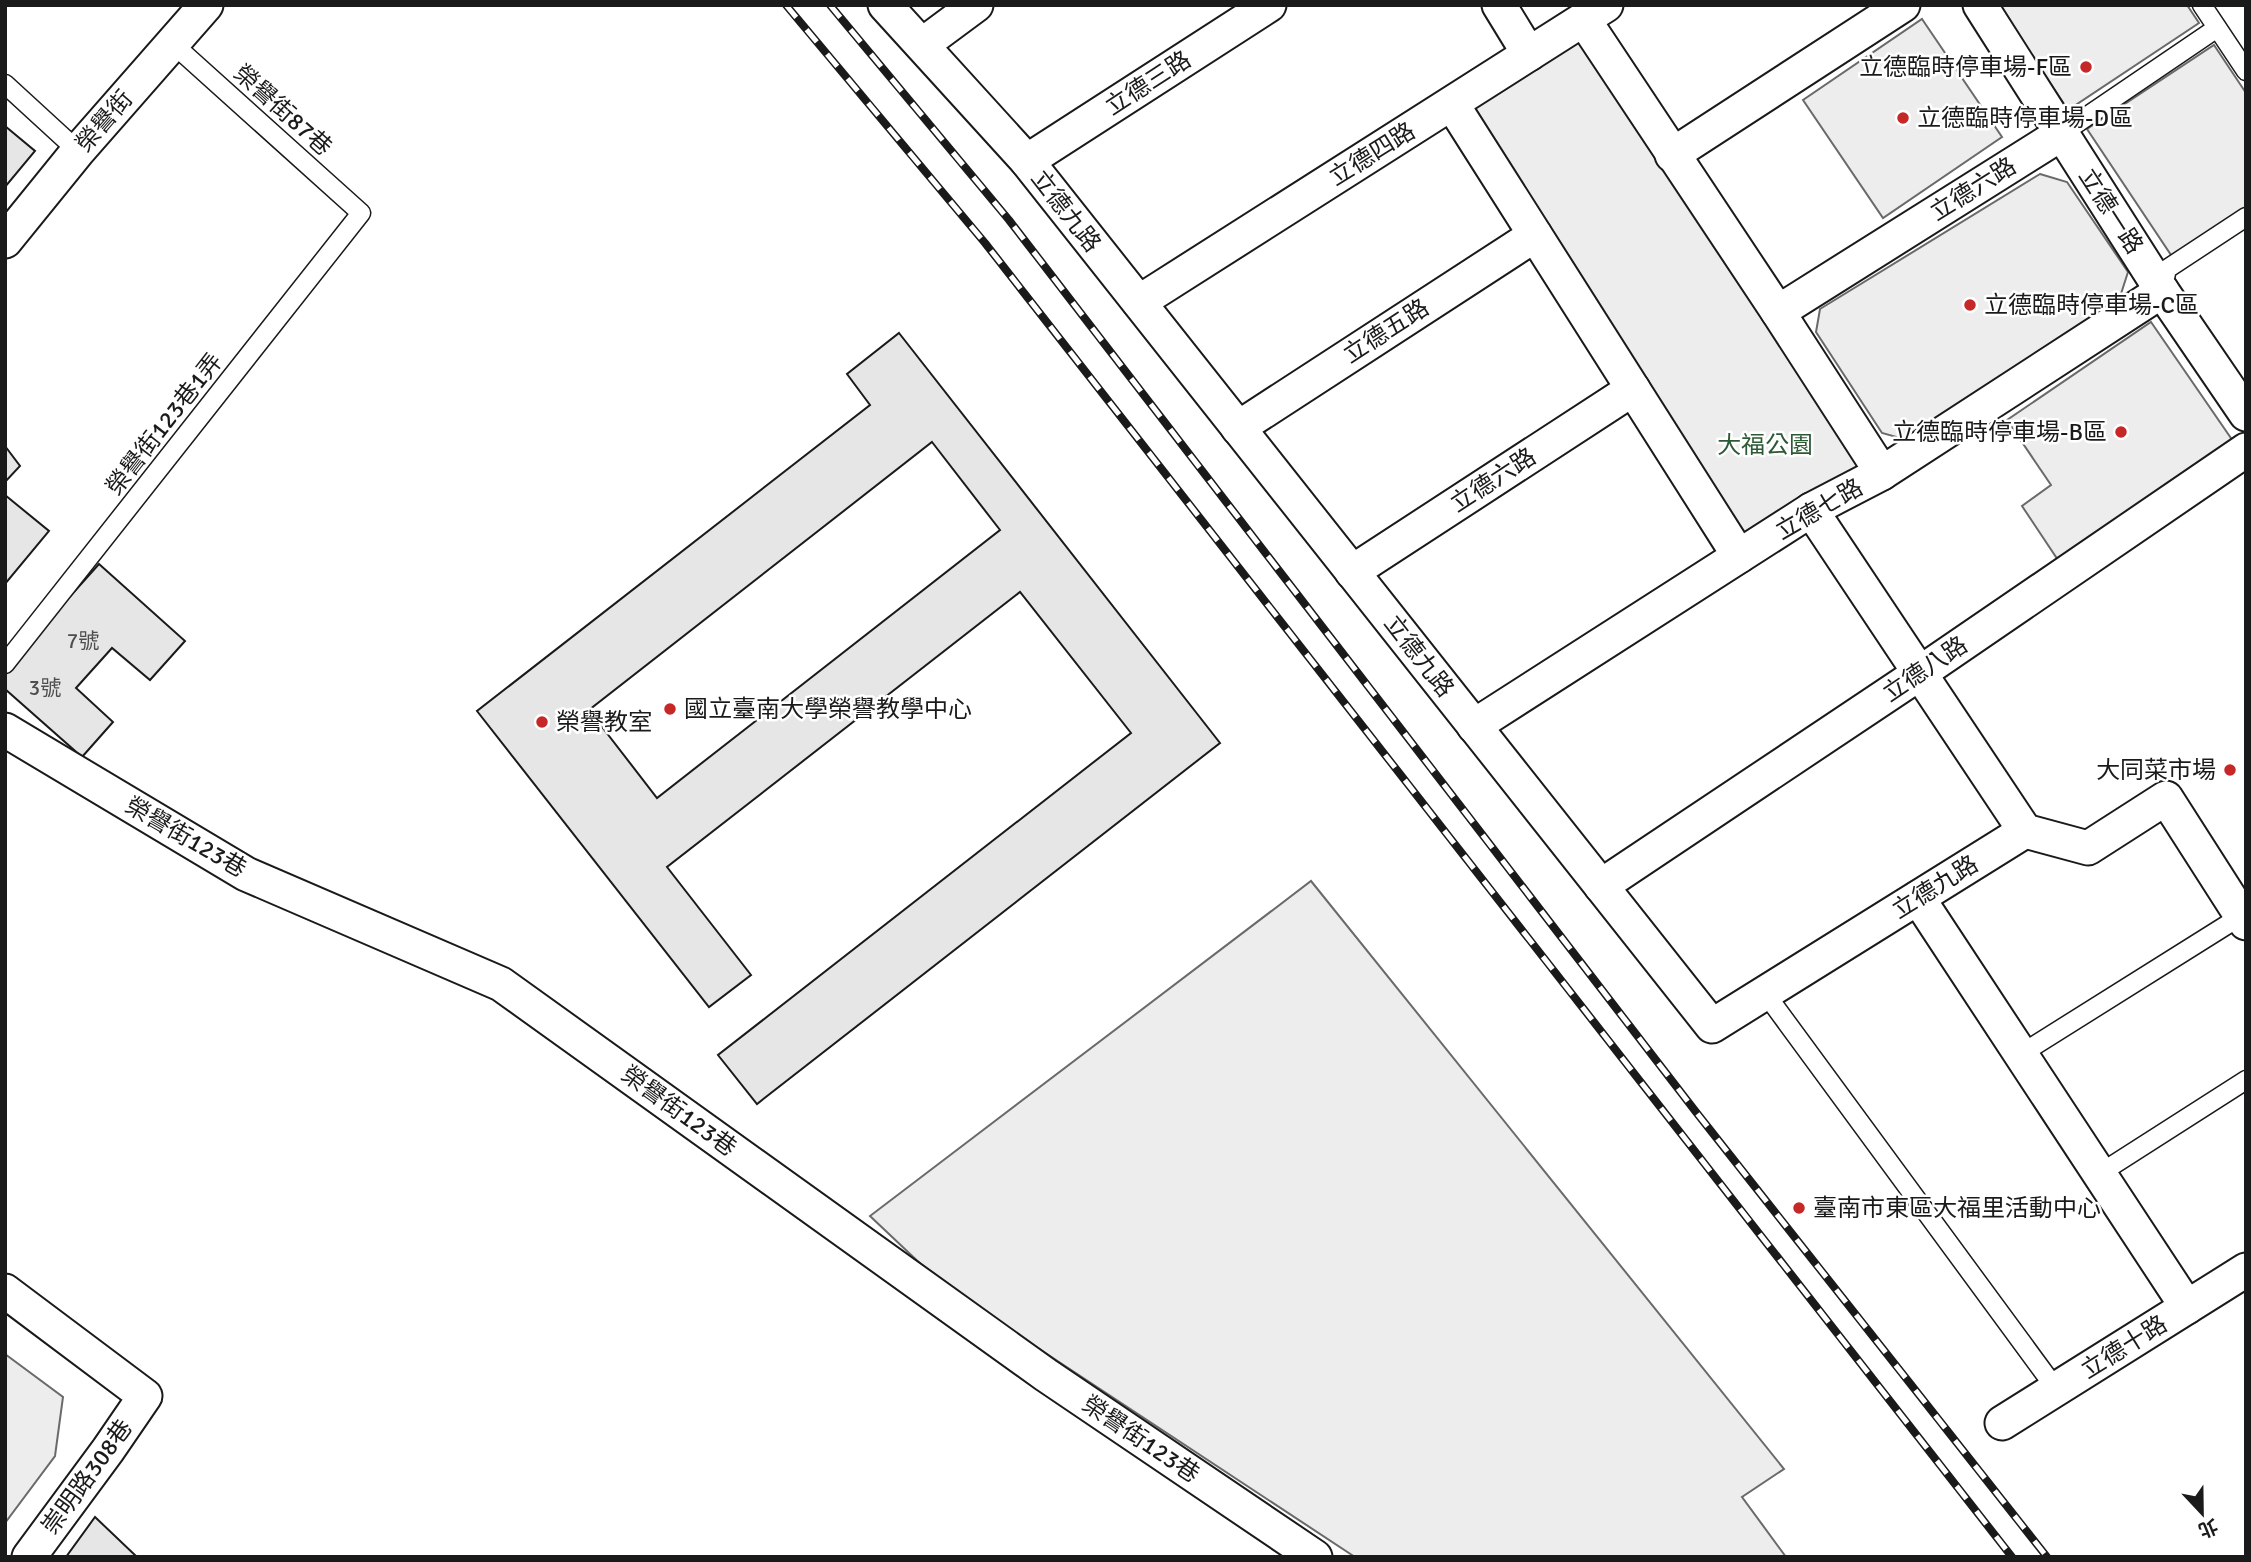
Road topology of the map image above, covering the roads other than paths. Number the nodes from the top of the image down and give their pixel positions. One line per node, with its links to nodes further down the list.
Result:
1 (206, 5): 11 (street, 榮譽街)
2 (886, 5): 12 (street, 立德九路)
3 (976, 5): 12 (street)
4 (1269, 5): 20 (street, 立德三路)
5 (1499, 5): 13 (street)
6 (1903, 5): 19 (street)
7 (1980, 5): 17 (street, 立德一路)
8 (2202, 5): 10 (lane)
9 (1595, 13): 13 (street, 立德四路); 19 (street)
10 (2217, 28): 14 (lane); 17 (lane)
11 (172, 43): 18 (street, 榮譽街); 21 (lane, 榮譽街87巷)
12 (922, 45): 20 (street, 立德九路)
13 (1530, 54): 16 (street, 立德四路)
14 (2246, 71)
15 (5, 84): 18 (lane)
16 (1452, 104): 23 (street); 26 (street, 立德四路)
17 (2061, 134): 25 (street, 立德一路); 27 (street, 立德六路)
18 (78, 151): 24 (street, 榮譽街)
19 (1672, 155): 27 (street)
20 (1027, 161): 26 (street, 立德九路)
21 (361, 214): 36 (lane, 榮譽街123巷1弄)
22 (2246, 217): 25 (lane)
23 (1535, 235): 28 (street); 30 (street, 立德五路)
24 (5, 241)
25 (2162, 291): 29 (street, 立德一路); 32 (street, 立德七路)
26 (1139, 302): 30 (street, 立德九路)
27 (1778, 312): 32 (street)
28 (1633, 389): 34 (street); 35 (street, 立德六路)
29 (2246, 414)
30 (1238, 428): 35 (street, 立德九路)
31 (2246, 450): 37 (street, 立德八路)
32 (1882, 473): 33 (street, 立德七路)
33 (1811, 510): 34 (street, 立德七路); 37 (street)
34 (1739, 556): 38 (street, 立德七路)
35 (1352, 572): 38 (street, 立德九路)
36 (5, 664)
37 (1920, 673): 40 (street); 41 (street, 立德八路)
38 (1474, 726): 41 (street, 立德九路)
39 (5, 730): 54 (street, 榮譽街123巷)
40 (2025, 831): 42 (street, 立德九路); 43 (street)
41 (1601, 886): 44 (street, 立德九路)
42 (1918, 898): 44 (street, 立德九路); 45 (street)
43 (2244, 920): 45 (lane)
44 (1765, 993): 51 (lane)
45 (2021, 1054): 47 (street)
46 (2246, 1080): 47 (lane)
47 (2099, 1174): 50 (street)
48 (2246, 1270): 50 (street, 立德十路)
49 (5, 1291): 53 (street, 崇明路308巷)
50 (2187, 1307): 51 (street, 立德十路)
51 (2056, 1389): 52 (street, 立德十路)
52 (2002, 1423)
53 (29, 1557)
54 (1315, 1557)

